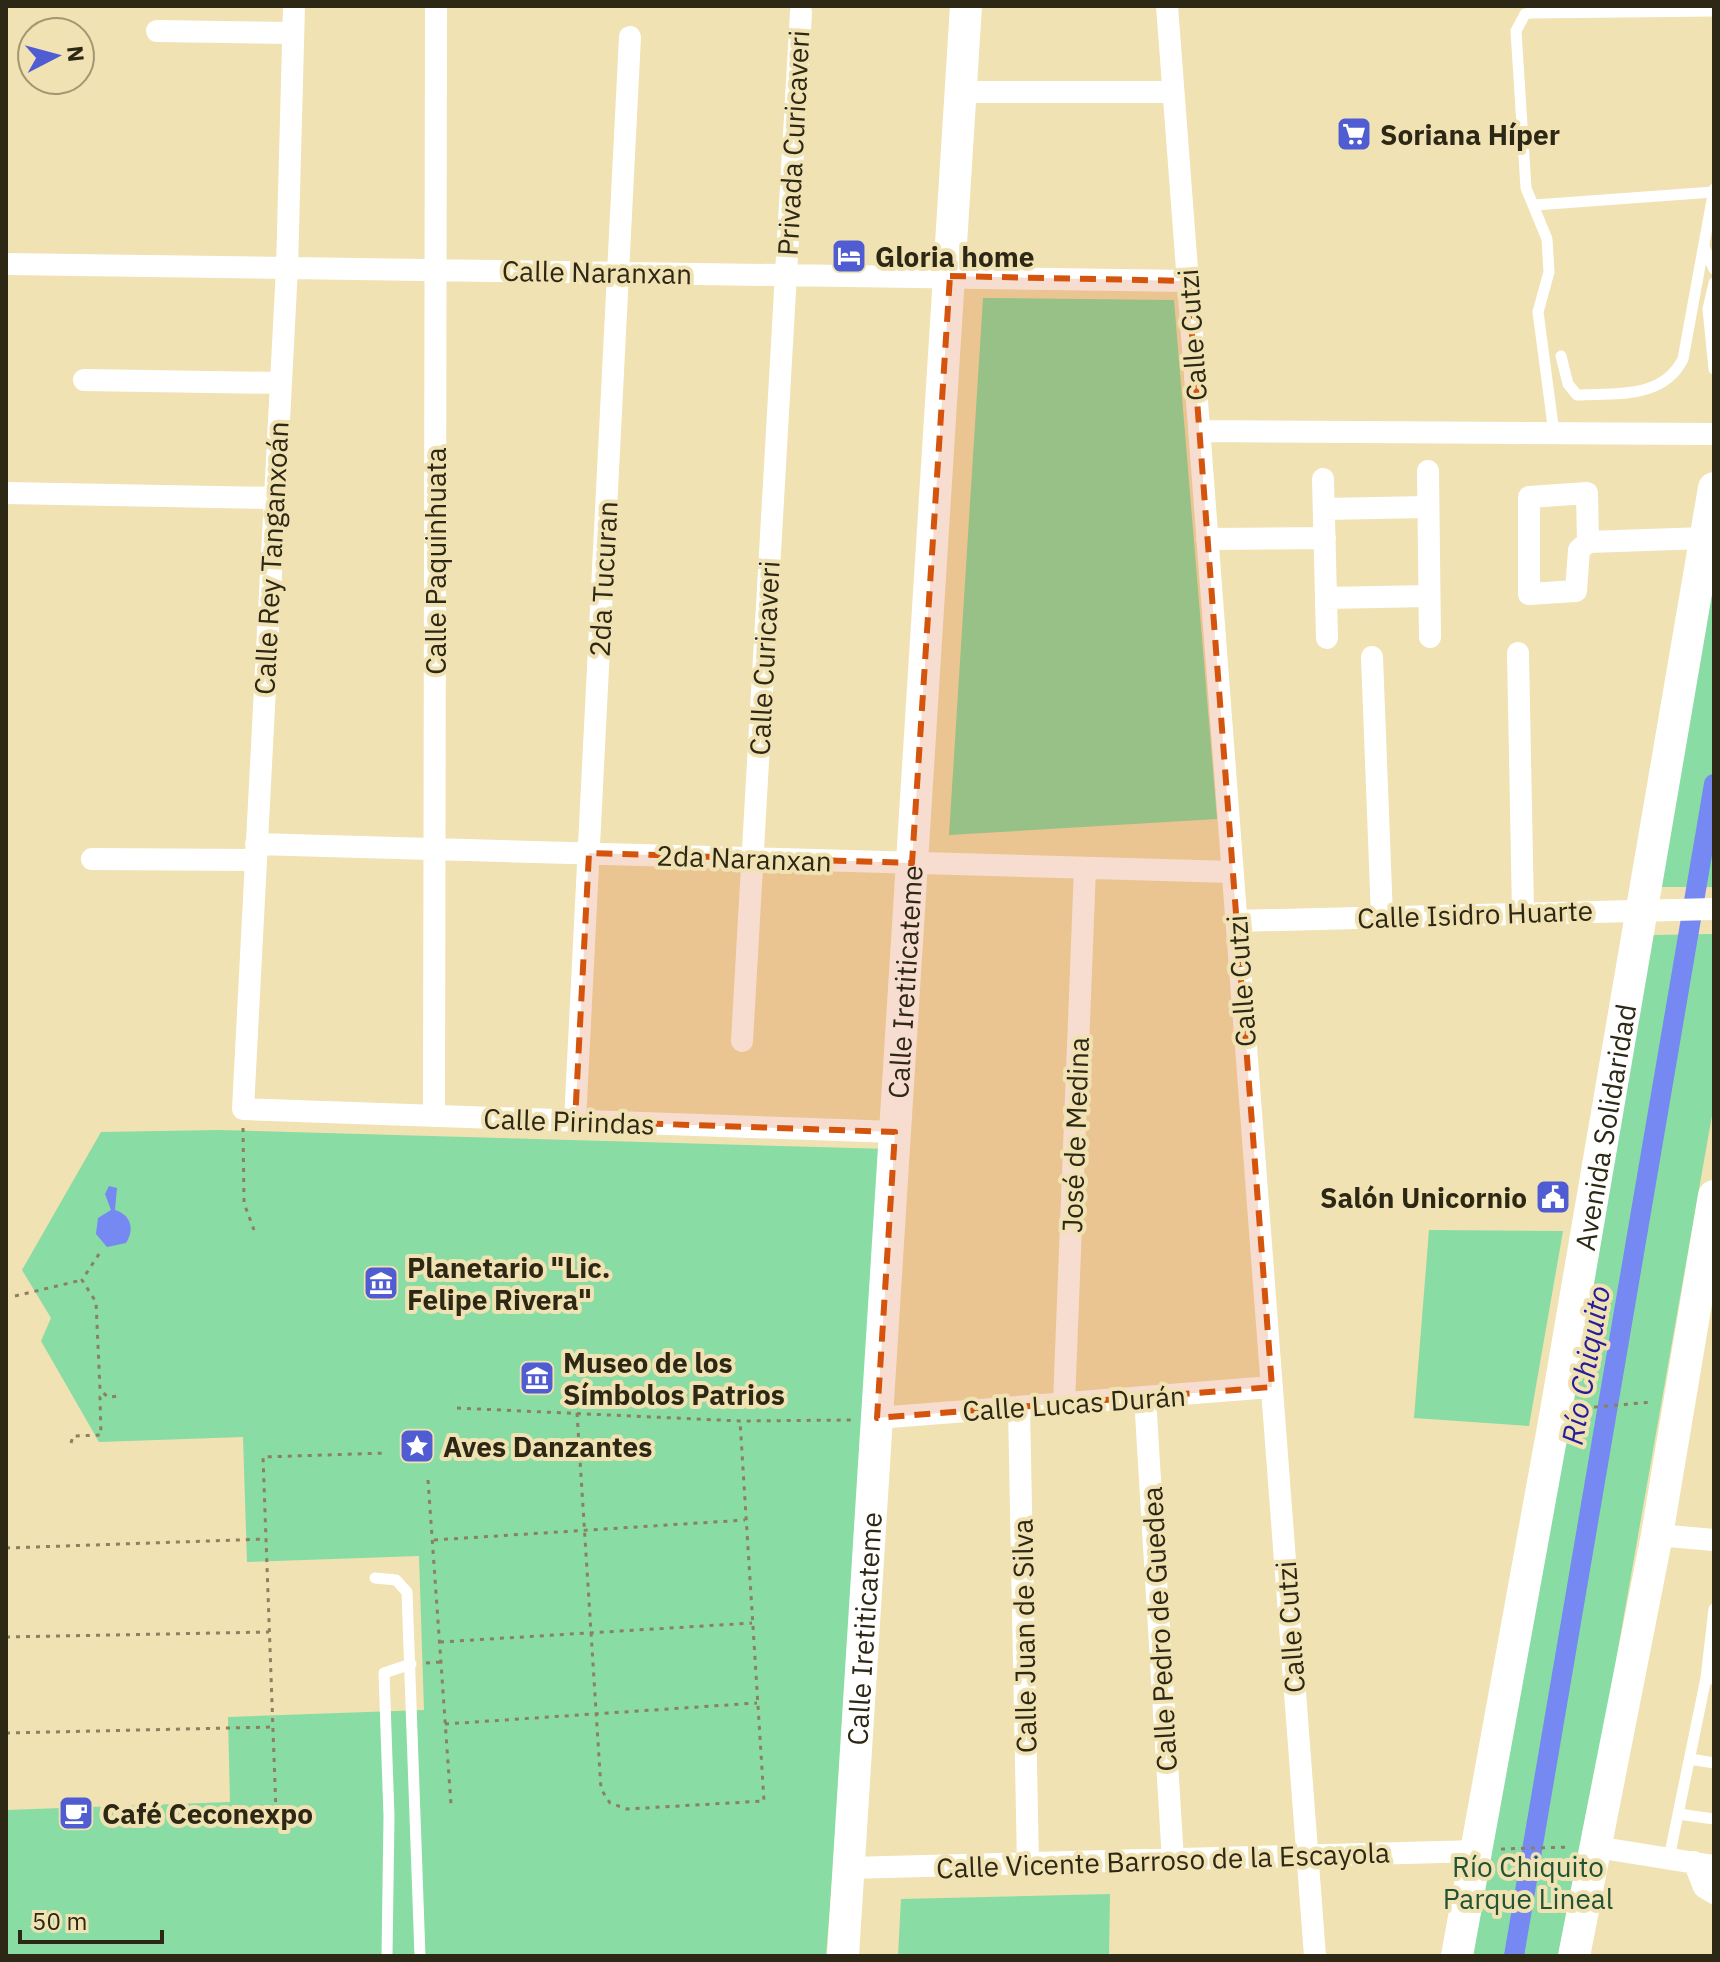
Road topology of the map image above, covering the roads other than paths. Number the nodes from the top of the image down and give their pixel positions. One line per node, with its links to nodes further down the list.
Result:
1 (294, 6): 8 (street, Calle Rey Tanganxoán)
2 (436, 6): 18 (street, Calle Paquinhuata)
3 (966, 6): 10 (main road, Calle Iretiticateme)
4 (1167, 6): 11 (street, Calle Cutzi)
5 (1714, 11): 13 (lane)
6 (801, 12): 20 (street, Privada Curicaveri)
7 (157, 31): 8 (street)
8 (293, 33): 16 (street, Calle Rey Tanganxoán)
9 (630, 37): 19 (street, 2da Tucuran)
10 (961, 92): 11 (street); 21 (main road, Calle Iretiticateme)
11 (1173, 92): 22 (street, Calle Cutzi)
12 (1714, 190): 13 (lane); 14 (lane)
13 (1535, 205): 29 (lane)
14 (1704, 247): 17 (lane); 24 (lane)
15 (6, 264): 16 (street, Calle Naranxan)
16 (287, 268): 18 (street, Calle Naranxan); 27 (street, Calle Rey Tanganxoán)
17 (1714, 269)
18 (436, 270): 19 (street, Calle Naranxan); 48 (street, Calle Paquinhuata)
19 (618, 272): 20 (street, Calle Naranxan); 50 (street, 2da Tucuran)
20 (786, 274): 21 (street, Calle Naranxan); 51 (street, Calle Curicaveri)
21 (950, 276): 22 (street, Calle Naranxan); 53 (main road, Calle Iretiticateme)
22 (1188, 281): 28 (street, Calle Cutzi)
23 (1714, 283): 25 (lane)
24 (1561, 356)
25 (1714, 369)
26 (84, 380): 27 (street)
27 (280, 383): 35 (street, Calle Rey Tanganxoán)
28 (1199, 431): 29 (street); 40 (street, Calle Cutzi)
29 (1554, 433): 30 (street)
30 (1714, 434)
31 (1428, 471): 36 (street)
32 (1323, 479): 37 (street)
33 (1714, 488): 39 (main road, Avenida Solidaridad)
34 (6, 493): 35 (street)
35 (274, 498): 49 (street, Calle Rey Tanganxoán)
36 (1428, 507): 37 (street); 42 (street)
37 (1324, 509): 38 (street)
38 (1325, 538): 40 (street); 43 (street)
39 (1705, 538): 41 (street); 56 (main road, Avenida Solidaridad)
40 (1207, 539): 55 (street, Calle Cutzi)
41 (1588, 542): 41 (street)
42 (1429, 596): 43 (street); 44 (street)
43 (1326, 598): 45 (street)
44 (1430, 637)
45 (1327, 638)
46 (1518, 653): 58 (street)
47 (1372, 657): 59 (street)
48 (435, 849): 49 (street, 2da Naranxan); 50 (street, 2da Naranxan); 63 (street, Calle Paquinhuata)
49 (256, 852): 52 (street, 2da Naranxan); 62 (street, Calle Rey Tanganxoán)
50 (589, 853): 51 (street, 2da Naranxan); 64 (street, 2da Tucuran)
51 (753, 858): 53 (street, 2da Naranxan); 61 (street, Calle Curicaveri)
52 (92, 859)
53 (912, 863): 54 (street, 2da Naranxan); 65 (main road, Calle Iretiticateme)
54 (1085, 868): 55 (street, 2da Naranxan); 70 (street, José de Medina)
55 (1232, 872): 60 (street, Calle Cutzi)
56 (1658, 909): 57 (street, Calle Isidro Huarte); 58 (street, Calle Isidro Huarte); 85 (main road, Avenida Solidaridad)
57 (1714, 909)
58 (1523, 912): 59 (street, Calle Isidro Huarte)
59 (1382, 917): 60 (street, Calle Isidro Huarte)
60 (1236, 921): 68 (street, Calle Cutzi)
61 (742, 1041)
62 (243, 1109): 63 (street, Calle Pirindas)
63 (434, 1116): 64 (street, Calle Pirindas)
64 (575, 1121): 65 (street, Calle Pirindas)
65 (895, 1132): 72 (main road, Calle Iretiticateme)
66 (1714, 1196): 67 (main road)
67 (1708, 1280): 73 (main road)
68 (1272, 1387): 69 (street, Calle Lucas Durán); 86 (street, Calle Cutzi)
69 (1145, 1397): 70 (street, Calle Lucas Durán); 88 (street, Calle Pedro de Guedea)
70 (1064, 1403): 71 (street, Calle Lucas Durán)
71 (1019, 1407): 72 (street, Calle Lucas Durán); 90 (street, Calle Juan de Silva)
72 (877, 1418): 91 (main road, Calle Iretiticateme)
73 (1657, 1535): 74 (street); 84 (main road)
74 (1714, 1540)
75 (375, 1578): 78 (lane)
76 (1714, 1609): 77 (lane)
77 (1713, 1632): 79 (lane)
78 (411, 1664): 93 (lane); 94 (lane)
79 (1710, 1679): 80 (lane)
80 (1690, 1759): 81 (lane); 82 (lane)
81 (1714, 1763)
82 (1678, 1814): 83 (lane); 87 (lane)
83 (1714, 1819)
84 (1596, 1847): 87 (street); 98 (main road)
85 (1478, 1851): 86 (street, Calle Vicente Barroso de la Escayola); 97 (main road, Avenida Solidaridad)
86 (1307, 1856): 88 (street, Calle Vicente Barroso de la Escayola); 96 (street, Calle Cutzi)
87 (1669, 1858): 89 (street)
88 (1173, 1861): 90 (street, Calle Vicente Barroso de la Escayola)
89 (1704, 1864): 92 (street)
90 (1028, 1865): 91 (street, Calle Vicente Barroso de la Escayola)
91 (849, 1868): 95 (main road, Calle Iretiticateme)
92 (1714, 1893)
93 (387, 1956)
94 (420, 1956)
95 (843, 1956)
96 (1315, 1956)
97 (1457, 1956)
98 (1574, 1956)

